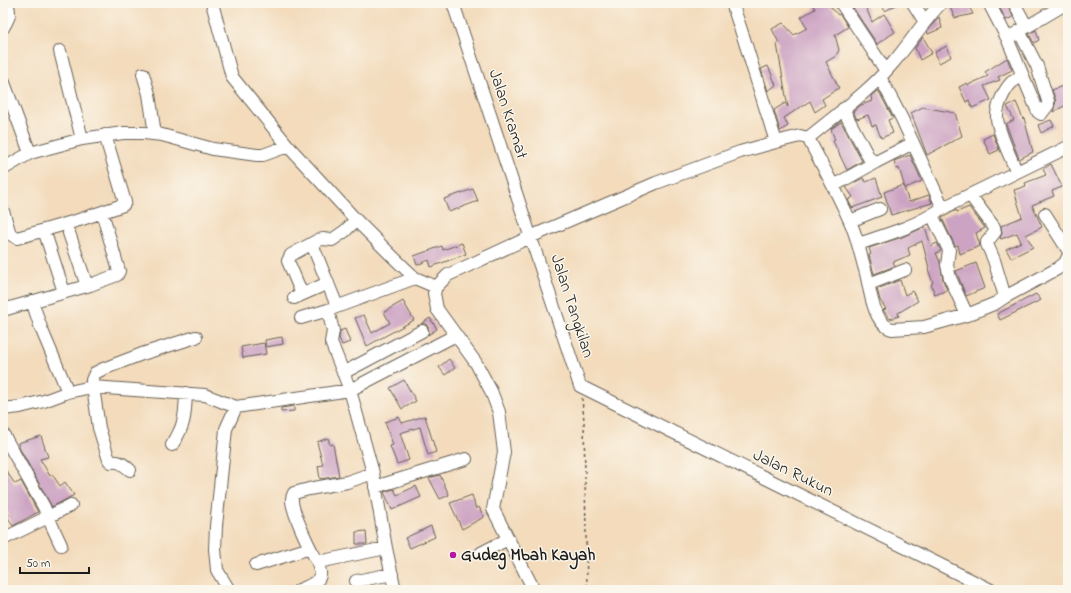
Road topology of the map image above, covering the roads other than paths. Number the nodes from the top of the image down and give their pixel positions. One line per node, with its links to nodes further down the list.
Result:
1 (7, 3): 12 (street)
2 (212, 3): 28 (street)
3 (453, 3): 46 (street, Jalan Kramat)
4 (732, 3): 26 (street)
5 (842, 3): 17 (street)
6 (913, 3): 11 (street)
7 (941, 3): 11 (street)
8 (989, 3): 14 (street)
9 (1014, 3): 13 (street)
10 (1067, 3): 13 (street)
11 (924, 22): 17 (street)
12 (3, 28)
13 (1023, 29): 14 (street); 18 (street)
14 (1007, 38): 18 (street)
15 (60, 51): 25 (street)
16 (143, 74): 22 (street)
17 (883, 74): 21 (street); 27 (street)
18 (1023, 76): 33 (street)
19 (3, 80): 20 (street)
20 (6, 94): 30 (street)
21 (843, 109): 24 (street); 31 (street)
22 (156, 134): 23 (street); 28 (street)
23 (105, 135): 25 (street); 39 (street)
24 (808, 138): 26 (street); 34 (street)
25 (82, 139): 30 (street)
26 (776, 142): 46 (street)
27 (913, 143): 31 (street); 37 (street)
28 (288, 146): 42 (street)
29 (1068, 147): 33 (street)
30 (30, 153): 32 (street)
31 (876, 162): 34 (street)
32 (3, 169)
33 (1016, 171): 35 (street)
34 (833, 186): 43 (street)
35 (970, 195): 37 (street); 58 (street)
36 (880, 208): 43 (street)
37 (943, 208): 41 (street)
38 (3, 211): 44 (street)
39 (102, 212): 44 (street); 55 (street)
40 (1045, 214): 49 (street)
41 (932, 215): 48 (street); 62 (street)
42 (356, 220): 47 (street); 52 (street)
43 (850, 222): 48 (street)
44 (44, 230): 57 (street)
45 (69, 233): 55 (street)
46 (530, 237): 56 (street); 69 (street, Jalan Tangkilan)
47 (312, 244): 53 (street); 53 (street)
48 (858, 244): 54 (street)
49 (1068, 250)
50 (1068, 257): 58 (street)
51 (905, 270): 54 (street)
52 (415, 278): 56 (street); 60 (street)
53 (328, 283): 60 (street)
54 (869, 284): 62 (street)
55 (87, 286): 57 (street)
56 (436, 287): 65 (street)
57 (64, 292): 59 (street)
58 (1005, 296): 62 (street)
59 (32, 301): 61 (street); 71 (street)
60 (333, 308): 63 (street); 67 (street)
61 (3, 310)
62 (967, 315)
63 (301, 318)
64 (422, 331): 67 (street)
65 (456, 335): 70 (street); 85 (street)
66 (196, 337): 68 (street)
67 (343, 373): 70 (street)
68 (92, 386): 71 (street); 72 (street); 79 (street)
69 (580, 386): 98 (street, Jalan Rukun)
70 (350, 390): 73 (street); 80 (street)
71 (68, 392): 74 (street)
72 (186, 393): 73 (street); 76 (street)
73 (236, 407): 94 (street)
74 (3, 409)
75 (3, 434): 77 (street)
76 (172, 445)
77 (7, 452): 83 (street)
78 (466, 459): 81 (street)
79 (130, 470)
80 (372, 473): 81 (street); 87 (street)
81 (375, 486): 88 (street)
82 (71, 505): 83 (street)
83 (48, 517): 84 (street); 86 (street)
84 (3, 539)
85 (508, 539): 89 (street); 97 (street)
86 (61, 545)
87 (310, 548): 90 (street); 91 (street)
88 (386, 548): 90 (street); 92 (street)
89 (481, 553)
90 (318, 562): 95 (street)
91 (256, 565)
92 (392, 574): 93 (street); 96 (street)
93 (356, 581)
94 (229, 590)
95 (299, 590)
96 (395, 590)
97 (534, 590)
98 (991, 590)

